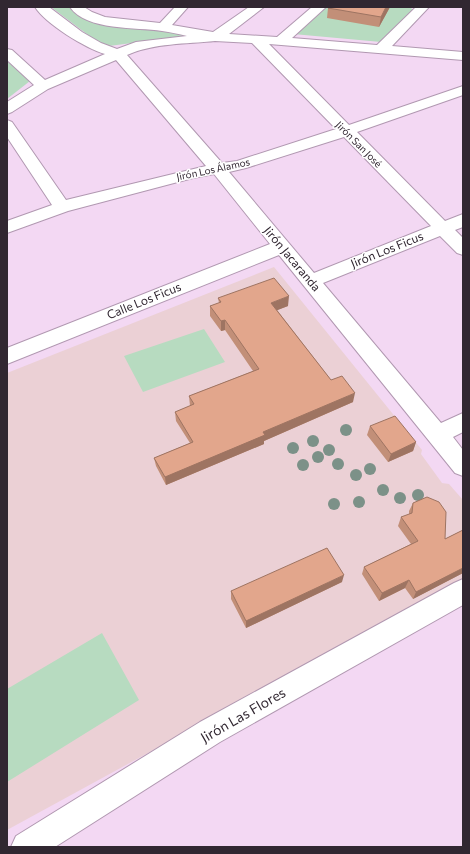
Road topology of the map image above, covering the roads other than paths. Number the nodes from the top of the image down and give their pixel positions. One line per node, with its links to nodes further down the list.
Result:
1 (41, 7): 15 (street)
2 (76, 7): 8 (street)
3 (111, 7): 8 (street)
4 (182, 7): 9 (street)
5 (258, 7): 10 (street)
6 (320, 7): 12 (street)
7 (423, 7): 13 (street)
8 (97, 19): 9 (street)
9 (163, 27): 10 (street)
10 (215, 37): 11 (street); 15 (street)
11 (256, 39): 12 (street); 21 (street, Jirón San José)
12 (280, 41): 13 (street)
13 (381, 49): 16 (street)
14 (7, 53): 17 (street)
15 (118, 54): 17 (street); 22 (street, Jirón Jacaranda)
16 (463, 56)
17 (42, 86): 19 (street)
18 (463, 90): 21 (street, Jirón Los Álamos)
19 (7, 108)
20 (7, 125): 23 (street)
21 (346, 131): 22 (street, Jirón Los Álamos); 26 (street, Jirón San José)
22 (217, 168): 23 (street, Jirón Los Álamos); 27 (street, Jirón Jacaranda)
23 (62, 207): 25 (street, Jirón Los Álamos)
24 (463, 220): 26 (street, Jirón Los Ficus)
25 (7, 226)
26 (441, 227): 28 (street, Jirón San José); 29 (street, Jirón Los Ficus)
27 (281, 247): 29 (street, Jirón Jacaranda); 30 (street, Calle Los Ficus)
28 (463, 249)
29 (310, 280): 32 (street, Jirón Jacaranda)
30 (7, 356)
31 (463, 422): 32 (street)
32 (437, 435): 33 (street, Jirón Jacaranda)
33 (463, 466)
34 (463, 591): 35 (street, Jirón Las Flores)
35 (27, 847)

